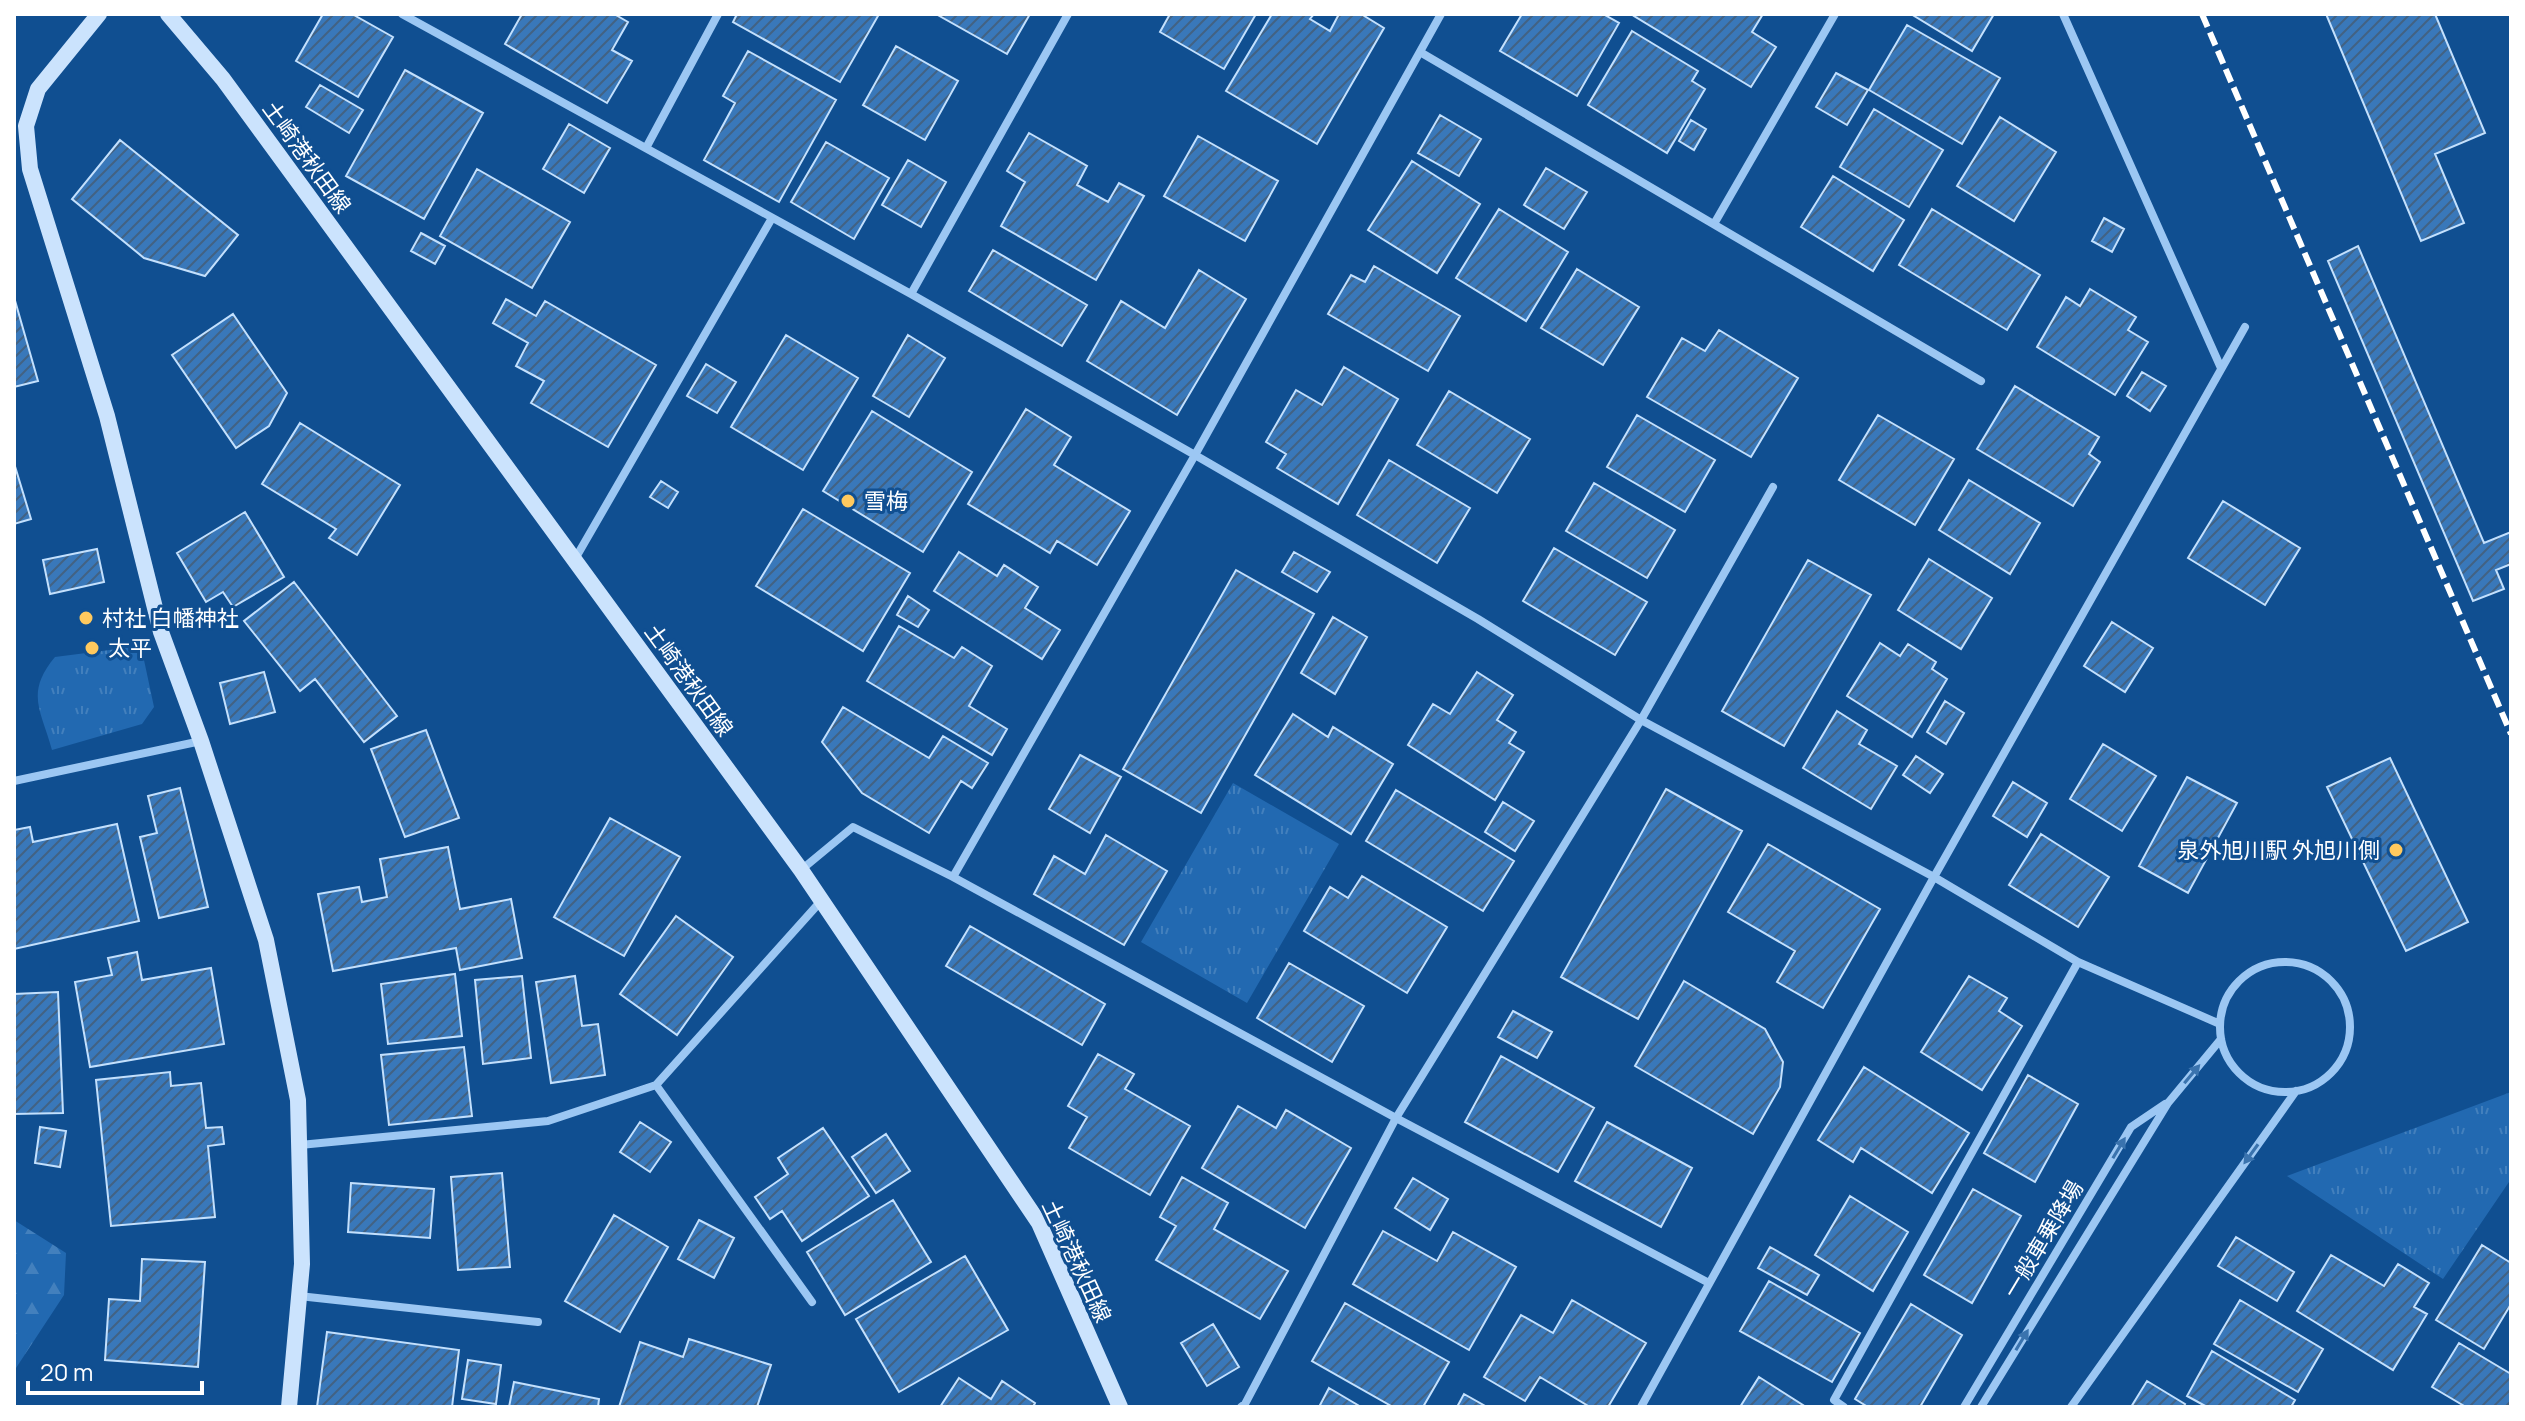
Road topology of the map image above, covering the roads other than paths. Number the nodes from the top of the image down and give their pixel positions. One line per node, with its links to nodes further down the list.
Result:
1 (99, 14): 21 (main road)
2 (168, 14): 19 (main road, 土崎港秋田線)
3 (402, 14): 10 (street)
4 (718, 14): 10 (street)
5 (1068, 14): 13 (street)
6 (1441, 14): 9 (street)
7 (1835, 14): 12 (street)
8 (2063, 14): 15 (street)
9 (1420, 52): 12 (street); 17 (street)
10 (646, 148): 11 (street)
11 (772, 218): 13 (street); 19 (street)
12 (1714, 224): 16 (street)
13 (911, 294): 17 (street)
14 (2245, 327): 15 (street)
15 (2221, 368): 25 (street)
16 (1981, 381)
17 (1195, 455): 20 (street); 24 (street)
18 (1773, 487): 20 (street)
19 (574, 560): 23 (main road, 土崎港秋田線)
20 (1641, 720): 25 (street); 33 (street)
21 (201, 741): 22 (street); 34 (main road)
22 (14, 781)
23 (801, 870): 24 (street); 26 (main road, 土崎港秋田線)
24 (953, 877): 33 (street)
25 (1934, 877): 27 (street); 35 (street)
26 (821, 901): 30 (street); 40 (main road, 土崎港秋田線)
27 (2078, 962): 28 (street); 43 (street)
28 (2220, 1024): 29 (street); 31 (street)
29 (2221, 1039): 31 (street); 32 (street, one-way to 29)
30 (656, 1085): 34 (street); 37 (street)
31 (2297, 1091): 46 (street, one-way to 46)
32 (2168, 1103): 44 (street, 一般車乗降場, one-way to 32); 45 (street, one-way to 32)
33 (1396, 1118): 35 (street); 41 (street)
34 (299, 1145): 36 (main road)
35 (1709, 1283): 42 (street)
36 (299, 1296): 38 (street); 39 (main road)
37 (812, 1302)
38 (538, 1322)
39 (289, 1407)
40 (1120, 1407)
41 (1241, 1407)
42 (1641, 1407)
43 (1844, 1407)
44 (1964, 1407)
45 (1981, 1407)
46 (2071, 1407)

